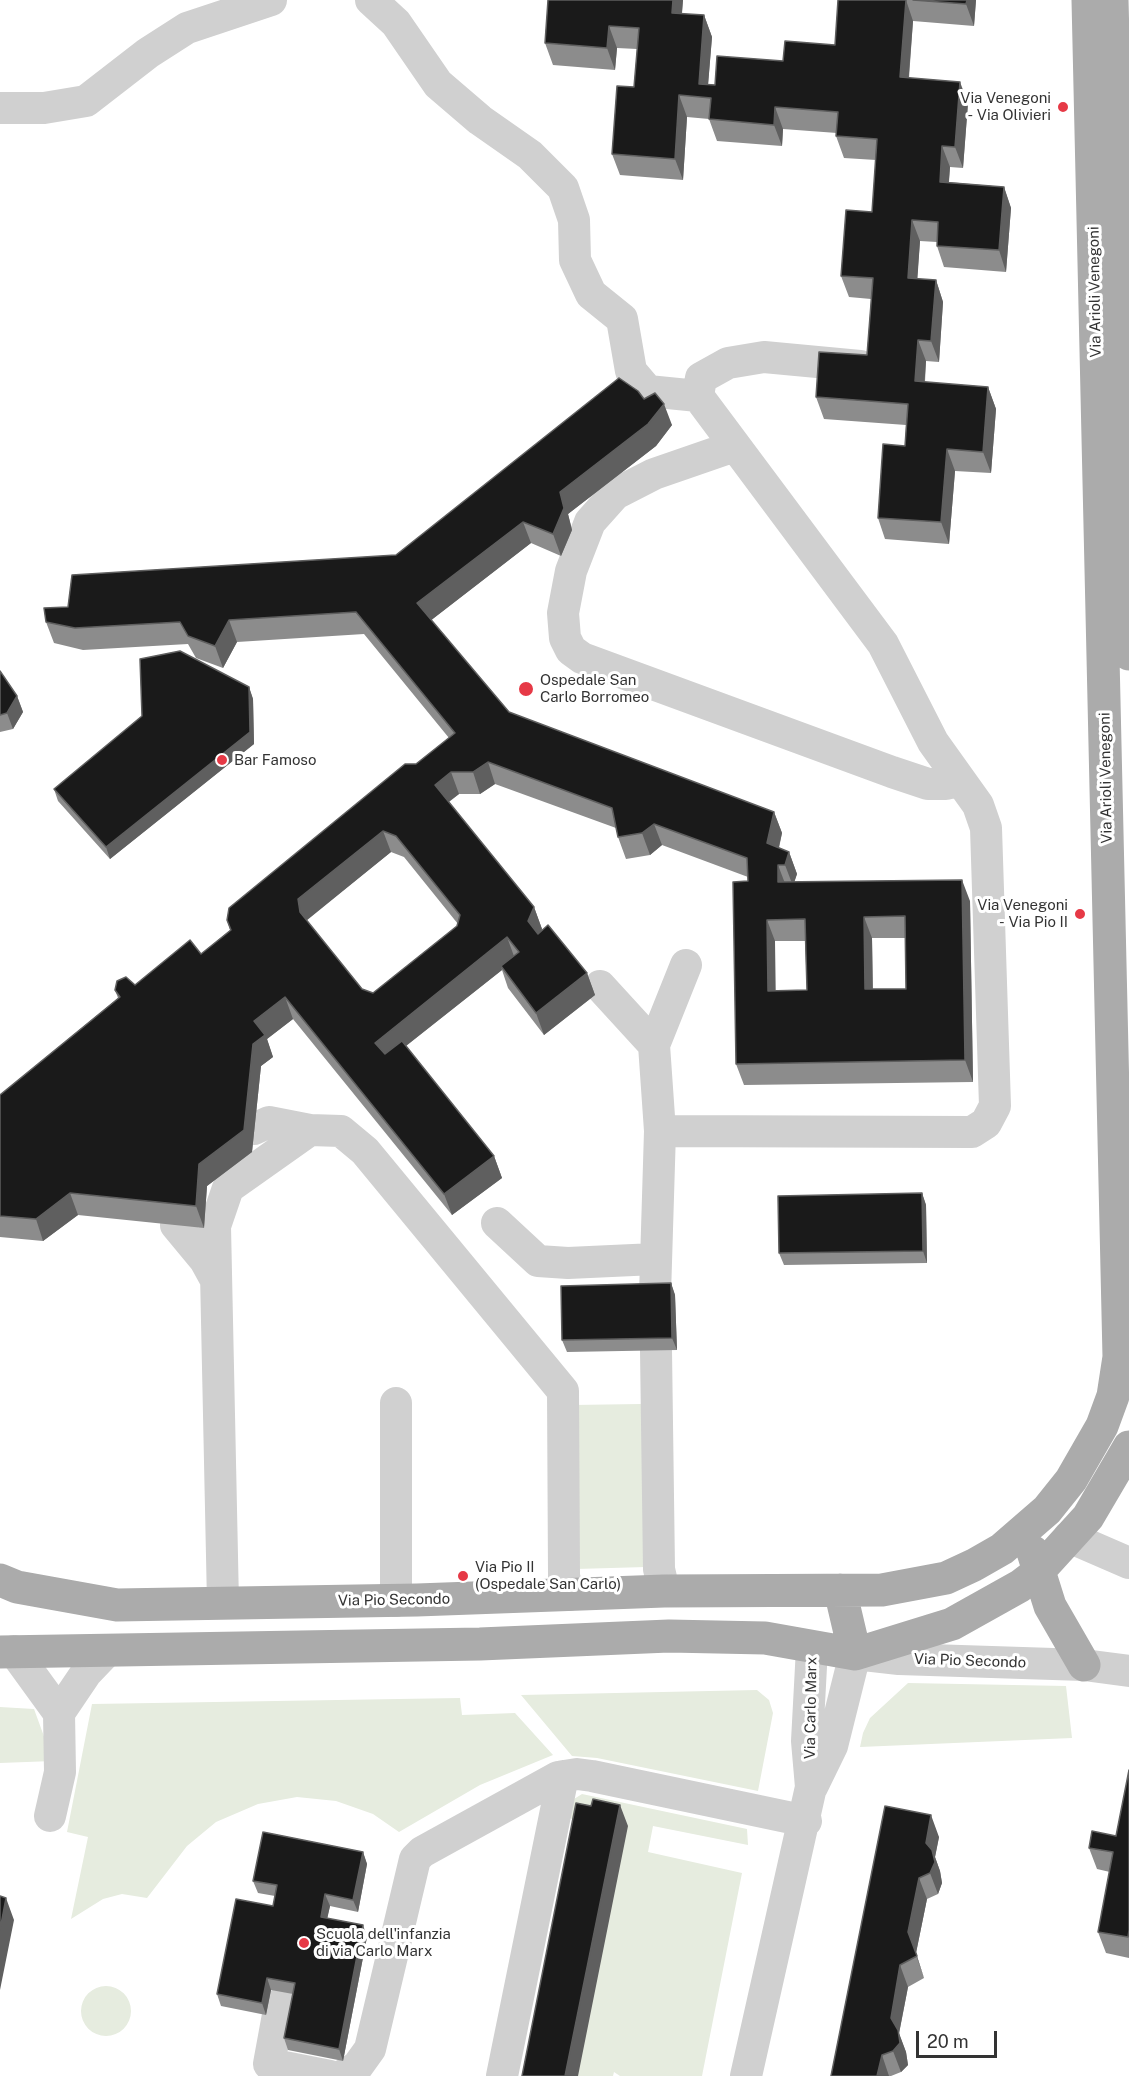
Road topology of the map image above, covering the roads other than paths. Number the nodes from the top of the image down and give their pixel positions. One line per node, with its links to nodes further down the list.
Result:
1 (271, 0): 5 (street)
2 (371, 0): 7 (street)
3 (1088, 0): 25 (main road, Via Arioli Venegoni)
4 (1112, 0): 9 (main road, Via Arioli Venegoni)
5 (0, 108)
6 (866, 367): 7 (street)
7 (698, 396): 8 (street)
8 (735, 446): 10 (street); 10 (street)
9 (1129, 654)
10 (959, 780): 14 (street)
11 (686, 965): 13 (street)
12 (600, 986): 13 (street)
13 (654, 1045): 14 (street)
14 (649, 1125): 19 (street)
15 (254, 1129): 16 (street)
16 (310, 1130): 20 (street); 32 (street)
17 (497, 1223): 19 (street)
18 (176, 1225): 20 (street)
19 (655, 1259): 21 (street)
20 (216, 1280): 34 (street)
21 (655, 1295)
22 (656, 1350): 31 (street)
23 (396, 1403): 33 (street)
24 (1129, 1447): 26 (main road)
25 (1027, 1527): 26 (main road); 28 (main road); 30 (main road, Via Pio Secondo)
26 (1069, 1537): 27 (street); 28 (main road, Via Pio Secondo)
27 (1129, 1563)
28 (1037, 1573): 41 (main road, Via Pio Secondo); 42 (main road)
29 (0, 1580): 34 (main road, Via Pio Secondo)
30 (840, 1590): 31 (main road, Via Pio Secondo); 38 (main road, Via Carlo Marx); 41 (main road, Via Carlo Marx)
31 (664, 1591): 32 (main road, Via Pio Secondo); 35 (main road)
32 (569, 1595): 33 (main road, Via Pio Secondo); 36 (main road)
33 (396, 1601): 34 (main road, Via Pio Secondo)
34 (223, 1603): 37 (main road)
35 (669, 1636): 36 (main road, Via Pio Secondo); 38 (main road, Via Pio Secondo)
36 (503, 1643): 37 (main road, Via Pio Secondo)
37 (369, 1647): 39 (main road, Via Pio Secondo)
38 (812, 1648): 41 (main road, Via Pio Secondo); 46 (street, Via Carlo Marx)
39 (108, 1650): 40 (main road, Via Pio Secondo); 44 (street)
40 (7, 1651): 44 (street)
41 (855, 1654): 42 (street, Via Pio Secondo); 46 (street, Via Carlo Marx)
42 (1084, 1665): 43 (street, Via Pio Secondo)
43 (1129, 1671)
44 (59, 1713): 47 (street)
45 (563, 1776): 48 (street); 51 (street); 52 (street)
46 (811, 1787): 48 (street, Via Carlo Marx)
47 (50, 1816)
48 (806, 1821): 53 (street, Via Carlo Marx)
49 (280, 2004): 50 (street)
50 (330, 2076)
51 (342, 2076)
52 (502, 2076)
53 (746, 2076)

